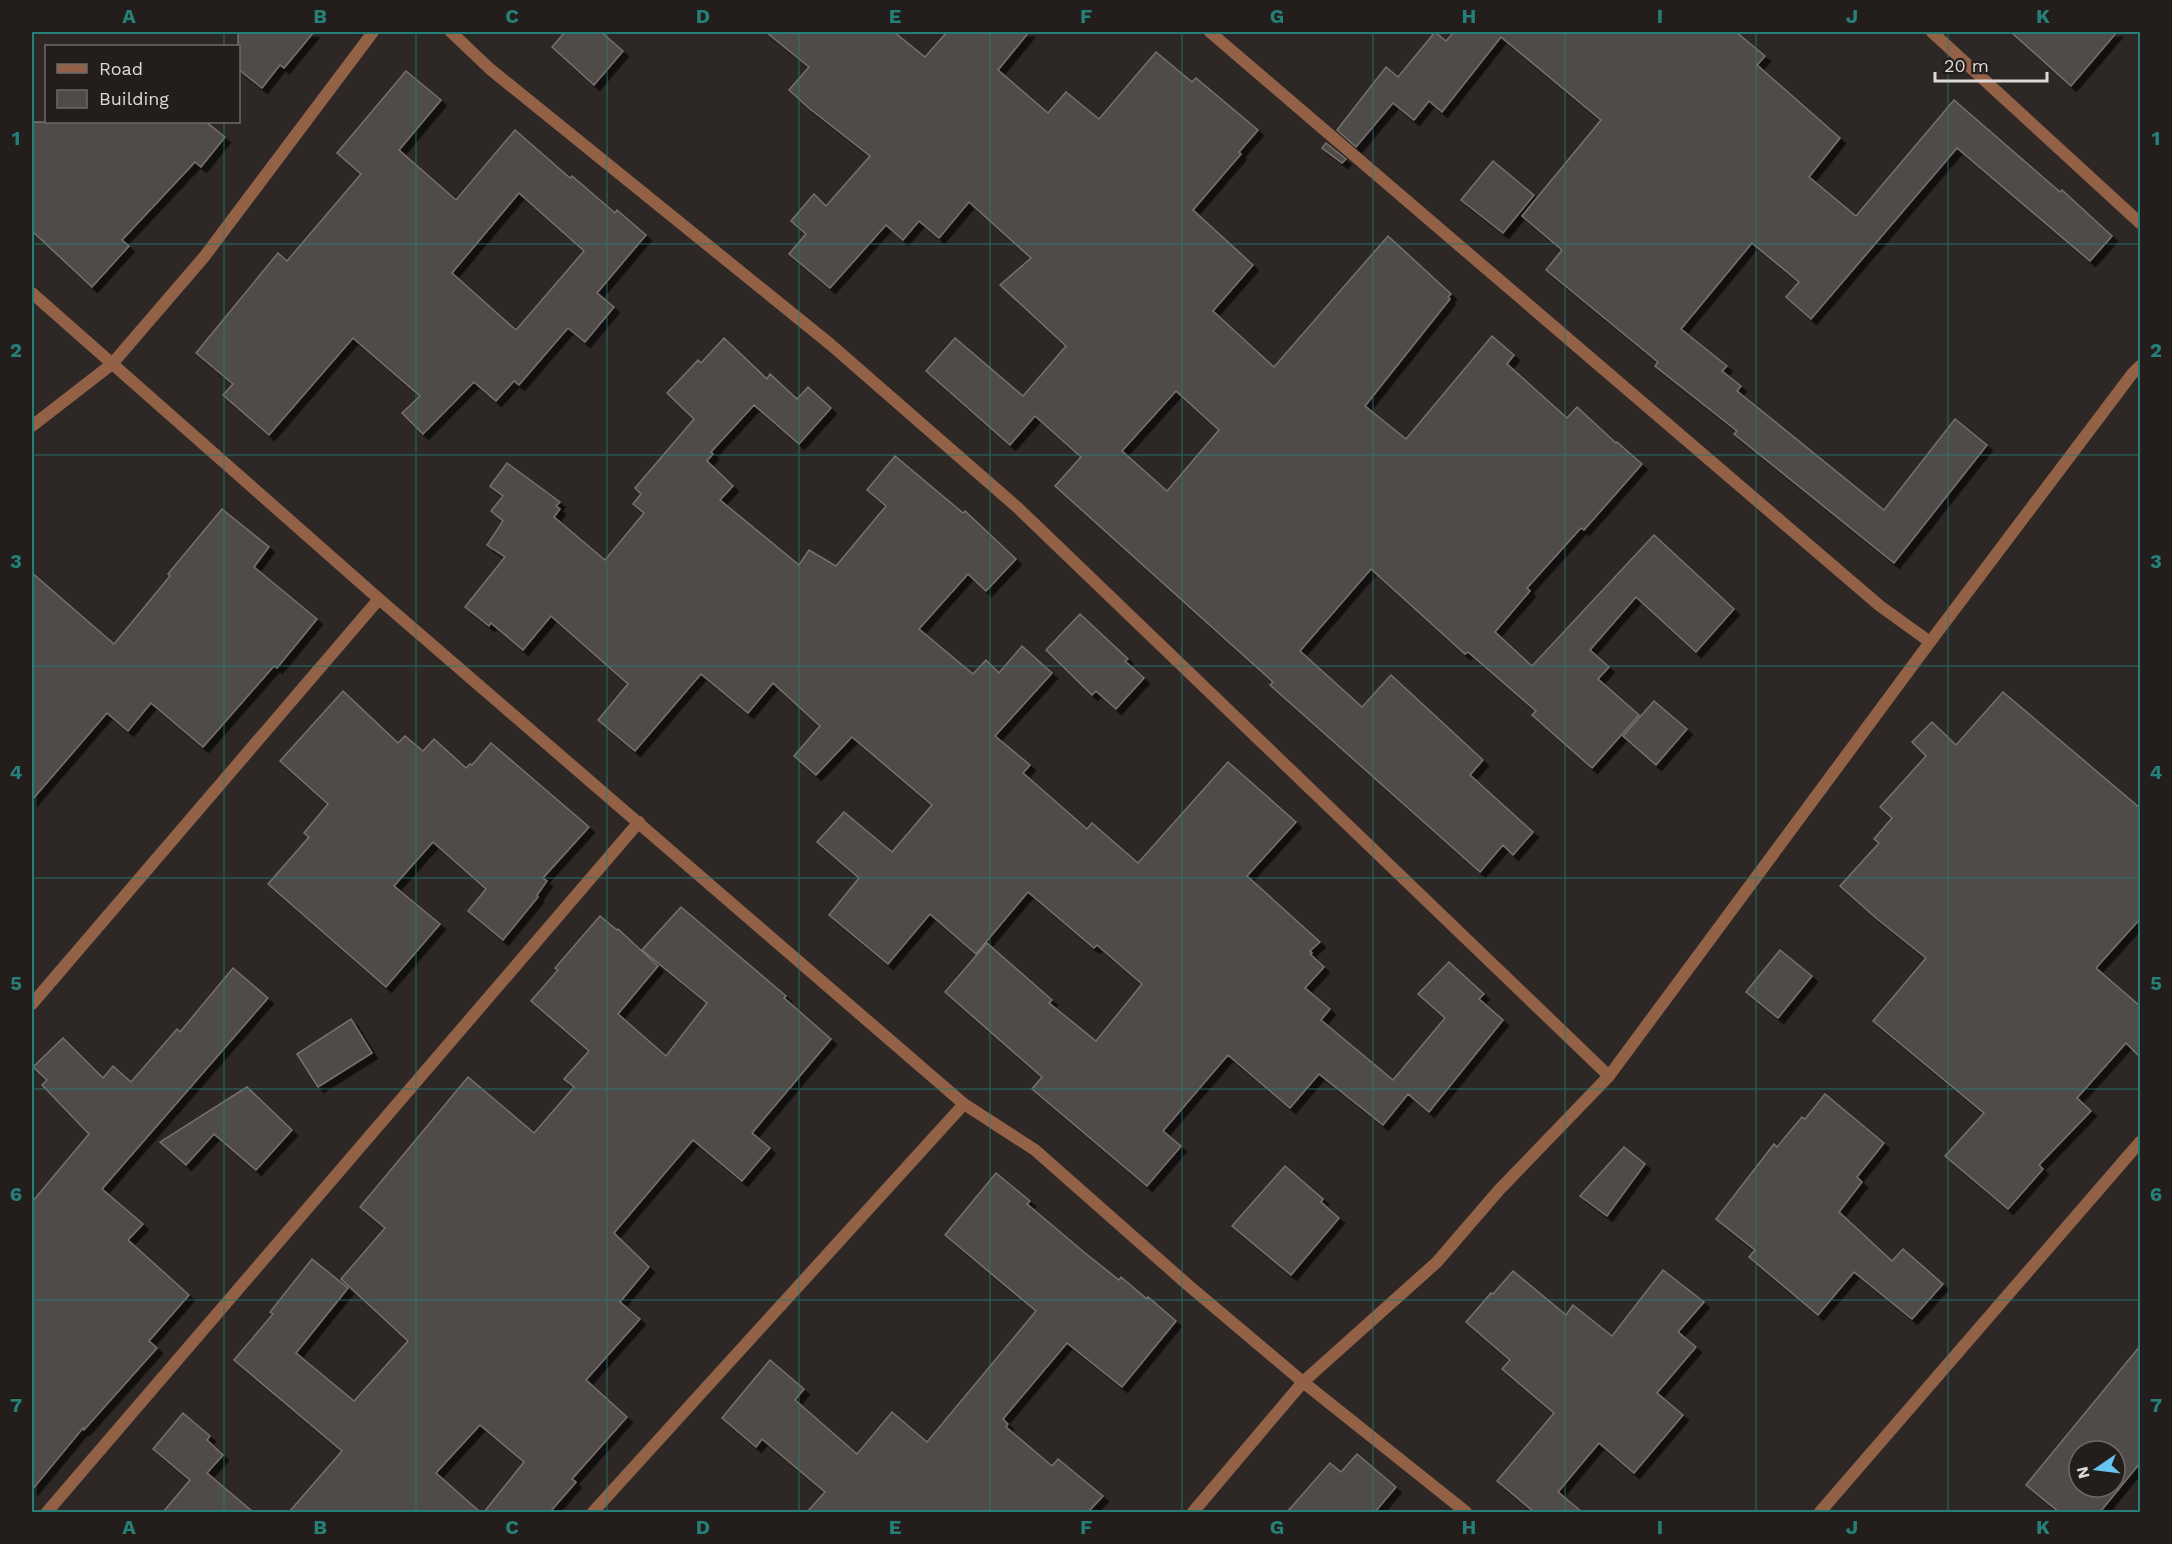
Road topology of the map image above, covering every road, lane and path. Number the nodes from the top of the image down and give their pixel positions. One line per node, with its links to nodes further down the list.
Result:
1 (373, 32): 7 (street)
2 (451, 32): 14 (street)
3 (1210, 32): 11 (street)
4 (1932, 32): 5 (street)
5 (2140, 223)
6 (32, 293): 7 (street)
7 (112, 364): 9 (street); 10 (street)
8 (2140, 366): 11 (street)
9 (32, 426)
10 (379, 599): 12 (street); 13 (street)
11 (1930, 642): 14 (street)
12 (639, 822): 15 (street); 18 (street)
13 (32, 1004)
14 (1610, 1076): 17 (street)
15 (964, 1104): 17 (street); 19 (street)
16 (2140, 1142): 22 (street)
17 (1303, 1382): 20 (street); 21 (street)
18 (47, 1512)
19 (593, 1512)
20 (1192, 1512)
21 (1466, 1512)
22 (1820, 1512)

